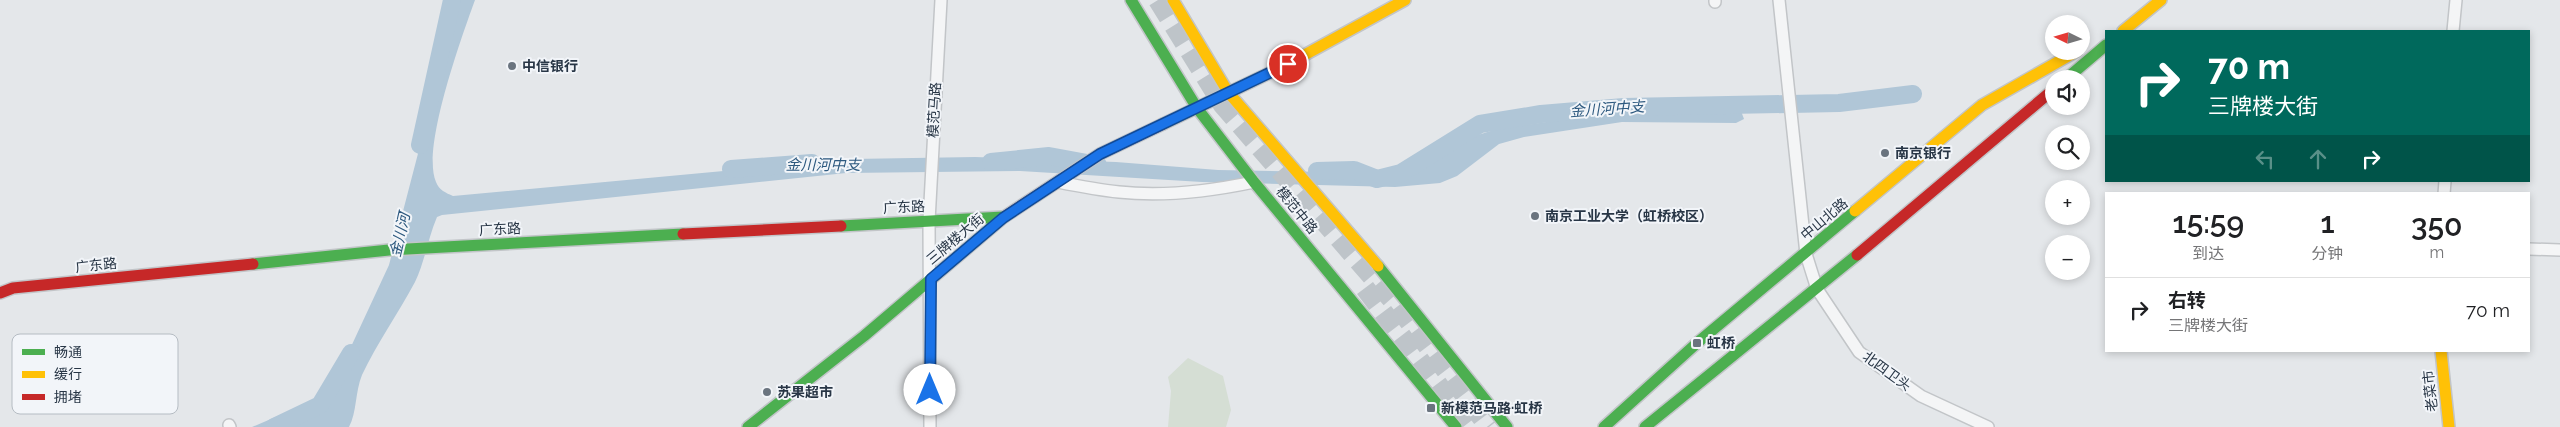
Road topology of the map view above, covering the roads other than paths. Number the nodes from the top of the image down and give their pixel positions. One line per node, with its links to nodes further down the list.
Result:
1 (941, 0): 23 (street, 模范马路)
2 (1131, 0): 19 (main road, 模范中路)
3 (1173, 0): 17 (main road, 模范中路)
4 (1405, 0): 17 (main road, 三牌楼大街)
5 (1779, 0): 26 (street, 北四卫头)
6 (2150, 0): 9 (main road)
7 (2161, 0): 10 (main road)
8 (2456, 0): 11 (street)
9 (2112, 30)
10 (2124, 30)
11 (2453, 30)
12 (2105, 35): 13 (main road)
13 (2090, 44)
14 (2105, 46): 16 (main road)
15 (2061, 60): 26 (main road, 中山北路)
16 (2077, 70)
17 (1228, 92): 19 (main road, 三牌楼大街); 34 (main road, 模范中路)
18 (2045, 97): 28 (main road)
19 (1197, 108): 20 (main road, 三牌楼大街); 21 (main road, 模范中路)
20 (1058, 182): 21 (street); 22 (main road, 三牌楼大街)
21 (1254, 182): 33 (main road, 模范中路)
22 (1003, 218): 23 (main road, 广东路); 27 (main road, 三牌楼大街)
23 (930, 221): 27 (street, 模范马路); 29 (main road, 广东路)
24 (2530, 249): 25 (street)
25 (2560, 250)
26 (1806, 254): 28 (street, 北四卫头); 35 (main road, 中山北路)
27 (931, 279): 31 (main road, 三牌楼大街); 32 (street, 模范马路)
28 (1817, 289): 36 (main road); 37 (street, 北四卫头)
29 (0, 293)
30 (2441, 352): 38 (main road, 老菜市)
31 (748, 427)
32 (930, 427)
33 (1456, 427)
34 (1507, 427)
35 (1604, 427)
36 (1645, 427)
37 (1988, 427)
38 (2449, 427)

